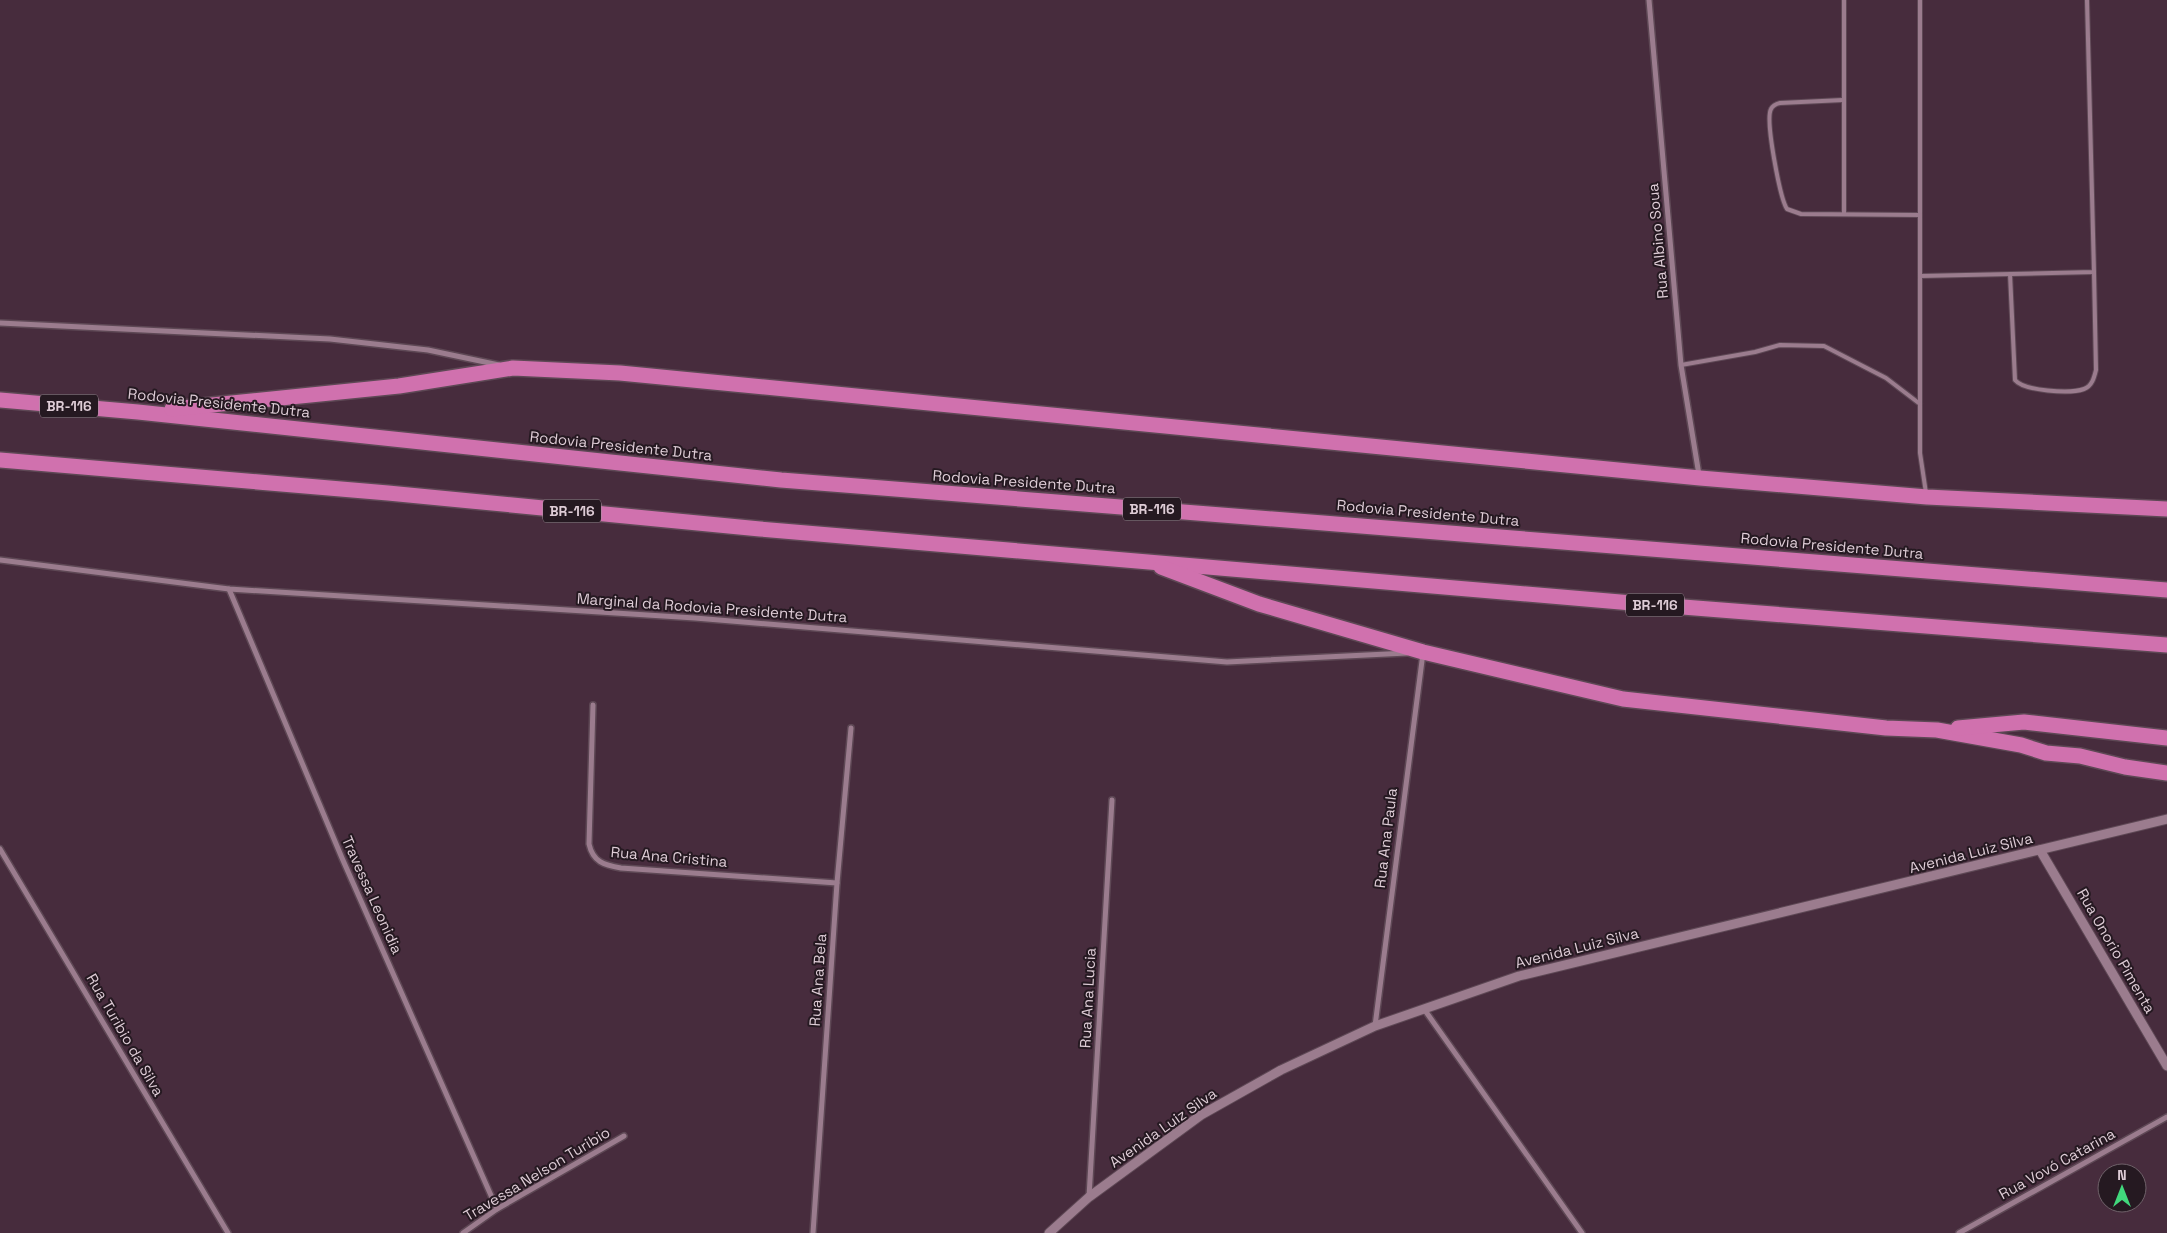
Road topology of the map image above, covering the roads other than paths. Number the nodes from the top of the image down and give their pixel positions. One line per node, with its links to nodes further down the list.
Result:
1 (1649, 0): 12 (street, Rua Albino Soua)
2 (1844, 0): 5 (lane)
3 (1920, 0): 7 (lane)
4 (2087, 0): 8 (lane)
5 (1843, 100): 6 (lane); 6 (lane)
6 (1844, 214): 7 (lane)
7 (1920, 215): 10 (lane)
8 (2094, 272): 9 (lane); 9 (lane)
9 (2010, 274): 10 (lane)
10 (1920, 276): 15 (lane)
11 (0, 323): 13 (street)
12 (1681, 365): 15 (lane); 18 (street, Rua Albino Soua)
13 (513, 368): 16 (highway); 18 (highway)
14 (0, 400): 16 (highway, Rodovia Presidente Dutra / BR-116)
15 (1920, 404): 19 (lane)
16 (138, 412): 24 (highway, Rodovia Presidente Dutra / BR-116)
17 (0, 460): 22 (highway, BR-116)
18 (1700, 478): 19 (highway)
19 (1927, 497): 20 (highway)
20 (2167, 509)
21 (0, 560): 23 (street, Marginal da Rodovia Presidente Dutra)
22 (1144, 560): 25 (highway, BR-116); 26 (highway)
23 (229, 589): 26 (street, Marginal da Rodovia Presidente Dutra); 43 (street, Travessa Leonidia)
24 (2167, 590)
25 (2167, 646)
26 (1423, 652): 29 (highway); 38 (street, Rua Ana Paula)
27 (593, 705): 36 (street, Rua Ana Cristina)
28 (851, 728): 36 (street, Rua Ana Bela)
29 (1937, 730): 30 (highway); 31 (highway)
30 (2167, 738)
31 (2167, 773)
32 (1112, 800): 42 (street, Rua Ana Lucia)
33 (2167, 819): 35 (street, Avenida Luiz Silva)
34 (0, 849): 44 (street, Rua Turibio da Silva)
35 (2040, 850): 37 (street, Avenida Luiz Silva); 39 (street, Rua Onorio Pimenta)
36 (837, 883): 46 (street, Rua Ana Bela)
37 (1424, 1009): 38 (street, Avenida Luiz Silva); 48 (street)
38 (1375, 1026): 42 (street, Avenida Luiz Silva)
39 (2167, 1066)
40 (2167, 1117): 49 (street, Rua Vovó Catarina)
41 (624, 1136): 43 (street, Travessa Nelson Turibio)
42 (1089, 1196): 47 (street, Avenida Luiz Silva)
43 (496, 1209): 45 (street, Travessa Nelson Turibio)
44 (228, 1233)
45 (463, 1233)
46 (813, 1233)
47 (1049, 1233)
48 (1582, 1233)
49 (1959, 1233)

